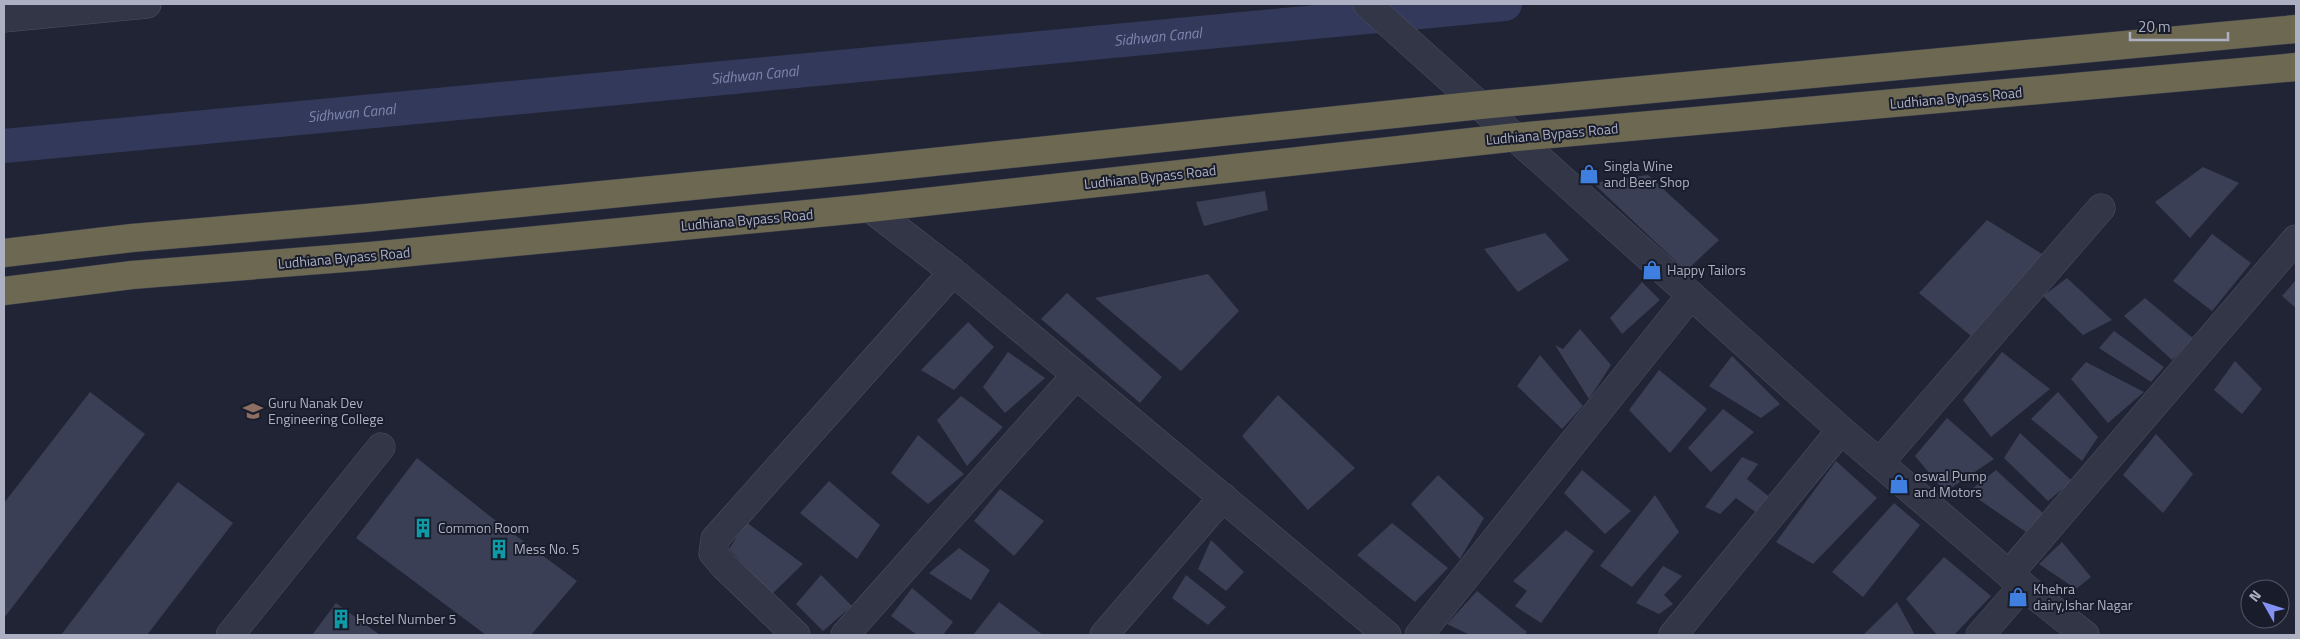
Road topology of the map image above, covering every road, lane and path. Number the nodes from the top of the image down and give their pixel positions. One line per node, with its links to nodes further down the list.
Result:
1 (147, 4): 3 (street)
2 (1367, 4): 7 (street)
3 (49, 9): 4 (street)
4 (4, 18)
5 (2296, 29): 7 (highway)
6 (2296, 67): 8 (highway, Ludhiana Bypass Road)
7 (1481, 105): 8 (street); 12 (highway)
8 (1516, 137): 9 (highway, Ludhiana Bypass Road); 15 (street)
9 (870, 208): 13 (street); 14 (highway, Ludhiana Bypass Road)
10 (2101, 208): 19 (street)
11 (2296, 238): 21 (street)
12 (4, 253)
13 (953, 272): 16 (street); 24 (street)
14 (4, 291)
15 (1691, 295): 17 (street); 27 (street)
16 (1076, 376): 20 (street); 25 (street)
17 (1842, 430): 19 (street); 28 (street)
18 (381, 447): 23 (street)
19 (1880, 462): 21 (street)
20 (1223, 497): 22 (street); 26 (street)
21 (2016, 580): 29 (street); 30 (street)
22 (1381, 634)
23 (230, 635)
24 (796, 635)
25 (845, 635)
26 (1104, 635)
27 (1419, 635)
28 (1673, 635)
29 (1980, 635)
30 (2085, 635)

